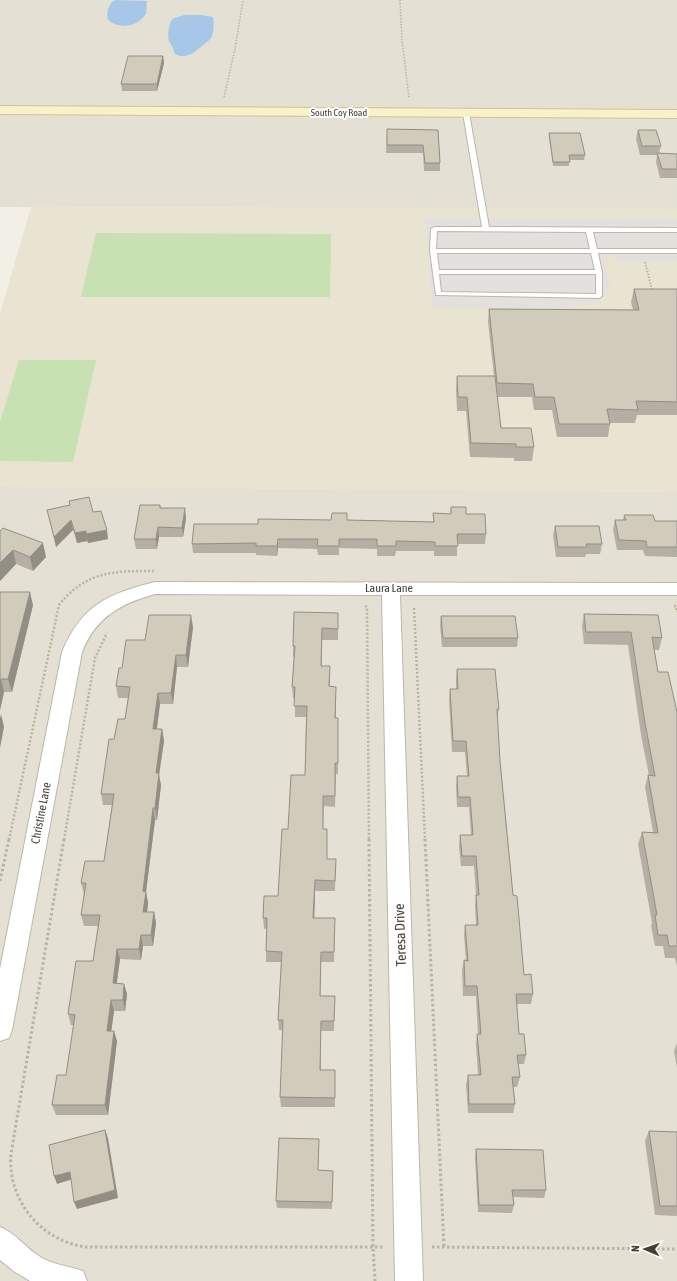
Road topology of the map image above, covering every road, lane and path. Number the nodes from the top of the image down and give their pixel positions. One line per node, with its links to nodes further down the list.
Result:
1 (243, 0): 4 (path)
2 (400, 0): 5 (path)
3 (0, 111): 4 (street, South Coy Road)
4 (222, 111): 5 (street, South Coy Road)
5 (411, 112): 6 (street, South Coy Road)
6 (466, 113): 7 (street, South Coy Road); 8 (lane)
7 (677, 114)
8 (486, 230): 9 (lane); 11 (lane)
9 (590, 230): 10 (lane); 12 (lane)
10 (677, 230)
11 (433, 251): 12 (lane); 15 (lane)
12 (594, 251): 13 (lane); 16 (lane)
13 (677, 251)
14 (644, 261): 17 (path)
15 (436, 272): 16 (lane); 16 (lane)
16 (599, 272)
17 (654, 295)
18 (158, 571): 25 (path)
19 (391, 588): 21 (street, Laura Lane); 22 (street, Laura Lane); 29 (street, Teresa Drive)
20 (363, 605): 28 (path)
21 (677, 605)
22 (105, 608): 26 (street, Christine Lane)
23 (414, 608): 30 (path)
24 (110, 630): 28 (path)
25 (0, 881)
26 (0, 1030)
27 (0, 1240): 32 (street)
28 (373, 1247): 29 (path); 33 (path)
29 (408, 1247): 30 (path); 34 (street, Teresa Drive)
30 (444, 1247): 31 (path)
31 (677, 1249)
32 (73, 1281)
33 (375, 1281)
34 (409, 1281)

